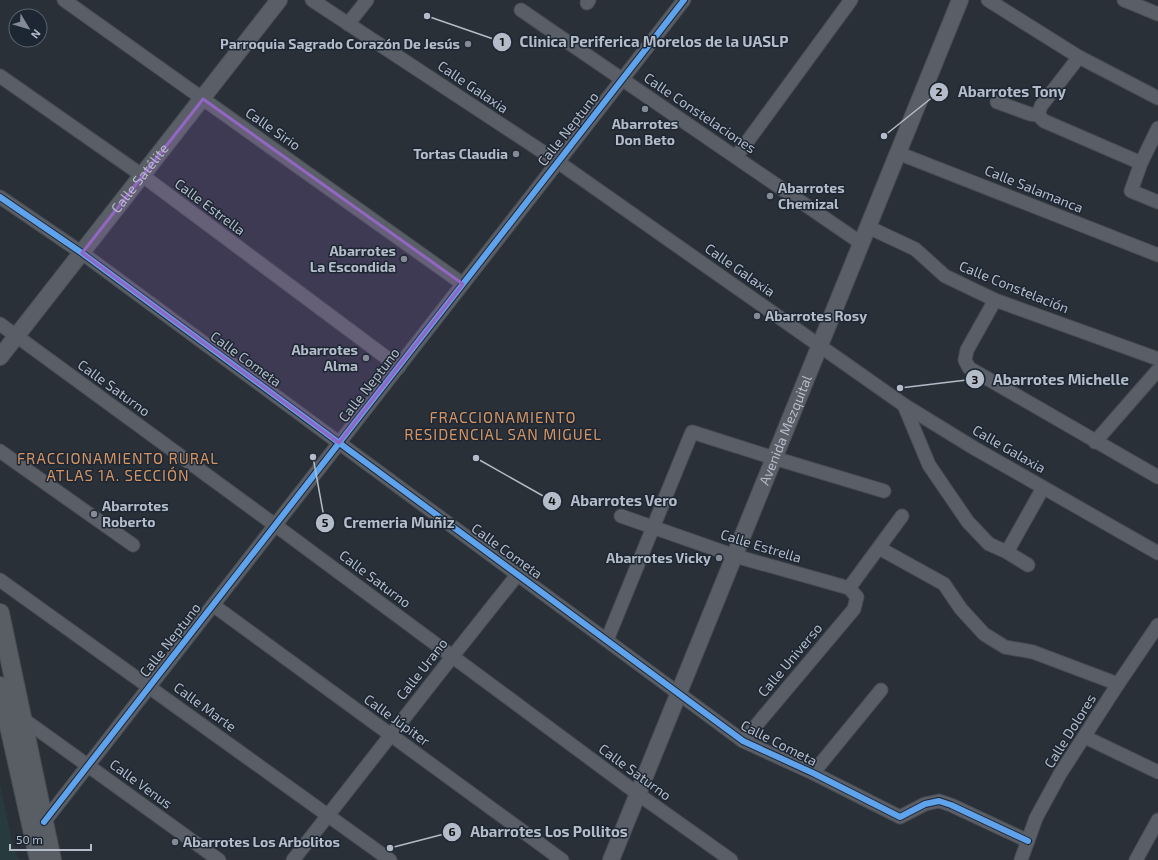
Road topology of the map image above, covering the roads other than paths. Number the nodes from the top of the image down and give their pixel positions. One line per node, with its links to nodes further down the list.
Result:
1 (64, 0): 17 (street, Calle Sirio)
2 (279, 0): 17 (street, Calle Satélite)
3 (312, 0): 12 (street, Calle Galaxia)
4 (367, 0): 12 (street)
5 (684, 0): 15 (street, Calle Neptuno)
6 (851, 0): 22 (street)
7 (960, 0): 21 (street, Avenida Mezquital)
8 (988, 0): 13 (street)
9 (1124, 0): 11 (street)
10 (521, 10): 15 (street, Calle Constelaciones)
11 (1158, 14)
12 (348, 24): 23 (street, Calle Galaxia)
13 (1078, 58): 16 (street); 19 (street)
14 (0, 76): 25 (street, Calle Estrella)
15 (622, 80): 22 (street, Calle Constelaciones); 23 (street, Calle Neptuno)
16 (1158, 98)
17 (203, 99): 25 (street, Calle Satélite); 32 (street, Calle Sirio)
18 (997, 102): 19 (street)
19 (1038, 115): 24 (street)
20 (1158, 128): 24 (street)
21 (898, 153): 28 (street, Avenida Mezquital); 31 (street, Calle Salamanca)
22 (736, 157): 29 (street, Calle Constelaciones)
23 (558, 162): 32 (street, Calle Neptuno); 36 (street, Calle Galaxia)
24 (1141, 163): 27 (street)
25 (142, 176): 30 (street, Calle Satélite); 39 (street, Calle Estrella)
26 (0, 197): 30 (street, Calle Cometa)
27 (1158, 202)
28 (868, 227): 29 (street, Avenida Mezquital); 33 (street, Calle Constelación)
29 (861, 243): 36 (street, Avenida Mezquital)
30 (82, 253): 35 (street, Calle Satélite); 43 (street, Calle Cometa)
31 (1158, 255)
32 (463, 284): 39 (street, Calle Neptuno)
33 (995, 300): 38 (street, Calle Constelación); 42 (street)
34 (0, 324): 35 (street, Calle Saturno)
35 (16, 336): 37 (street, Calle Satélite); 51 (street, Calle Saturno)
36 (819, 345): 41 (street, Calle Galaxia); 45 (street, Avenida Mezquital)
37 (0, 357)
38 (1158, 359)
39 (399, 367): 43 (street, Calle Neptuno)
40 (1158, 370): 42 (street)
41 (904, 405): 47 (street, Calle Galaxia); 55 (street)
42 (1095, 442): 46 (street)
43 (340, 443): 51 (street, Calle Neptuno); 59 (street, Calle Cometa)
44 (0, 451): 53 (street)
45 (774, 458): 48 (street); 52 (street); 57 (street, Avenida Mezquital)
46 (1158, 477)
47 (1043, 488): 55 (street); 56 (street, Calle Galaxia)
48 (884, 491)
49 (621, 516): 52 (street, Calle Estrella)
50 (902, 516): 54 (street, Calle Universo)
51 (275, 525): 62 (street, Calle Neptuno); 67 (street, Calle Saturno)
52 (653, 527): 57 (street, Calle Estrella); 65 (street)
53 (133, 544)
54 (879, 548): 61 (street, Calle Universo); 68 (street)
55 (1007, 552): 58 (street)
56 (1158, 553)
57 (735, 556): 61 (street, Calle Estrella); 72 (street, Avenida Mezquital)
58 (1028, 565)
59 (518, 574): 65 (street, Calle Cometa); 67 (street, Calle Urano)
60 (0, 580): 70 (street, Calle Marte)
61 (853, 593): 77 (street, Calle Universo)
62 (213, 605): 70 (street, Calle Neptuno); 75 (street, Calle Júpiter)
63 (0, 613): 66 (main road)
64 (1158, 625): 68 (street, Calle Dolores)
65 (607, 640): 72 (street, Calle Cometa)
66 (4, 654): 74 (main road)
67 (452, 657): 75 (street, Calle Urano); 81 (street, Calle Saturno)
68 (1118, 684): 76 (street, Calle Dolores)
69 (0, 686): 73 (main road)
70 (149, 687): 78 (street, Calle Neptuno); 82 (street, Calle Marte)
71 (881, 690): 80 (street)
72 (679, 693): 77 (street, Calle Cometa); 81 (street, Avenida Mezquital)
73 (5, 706): 74 (street, Calle Venus); 86 (main road)
74 (22, 719): 78 (street, Calle Venus); 84 (main road)
75 (391, 735): 82 (street, Calle Urano); 90 (street, Calle Júpiter)
76 (1085, 736): 79 (street); 85 (street, Calle Dolores)
77 (743, 741): 80 (street, Calle Cometa)
78 (88, 766): 84 (street, Calle Neptuno); 87 (street, Calle Venus)
79 (1158, 772)
80 (813, 773): 85 (street, Calle Cometa)
81 (638, 794): 91 (street, Avenida Mezquital); 92 (street, Calle Saturno)
82 (328, 816): 88 (street, Calle Urano); 89 (street, Calle Marte)
83 (1158, 820): 94 (street)
84 (44, 822): 86 (main road)
85 (1028, 841): 93 (street, Calle Dolores)
86 (44, 859)
87 (219, 860)
88 (294, 860)
89 (390, 860)
90 (562, 860)
91 (611, 860)
92 (731, 860)
93 (1021, 860)
94 (1136, 860)

